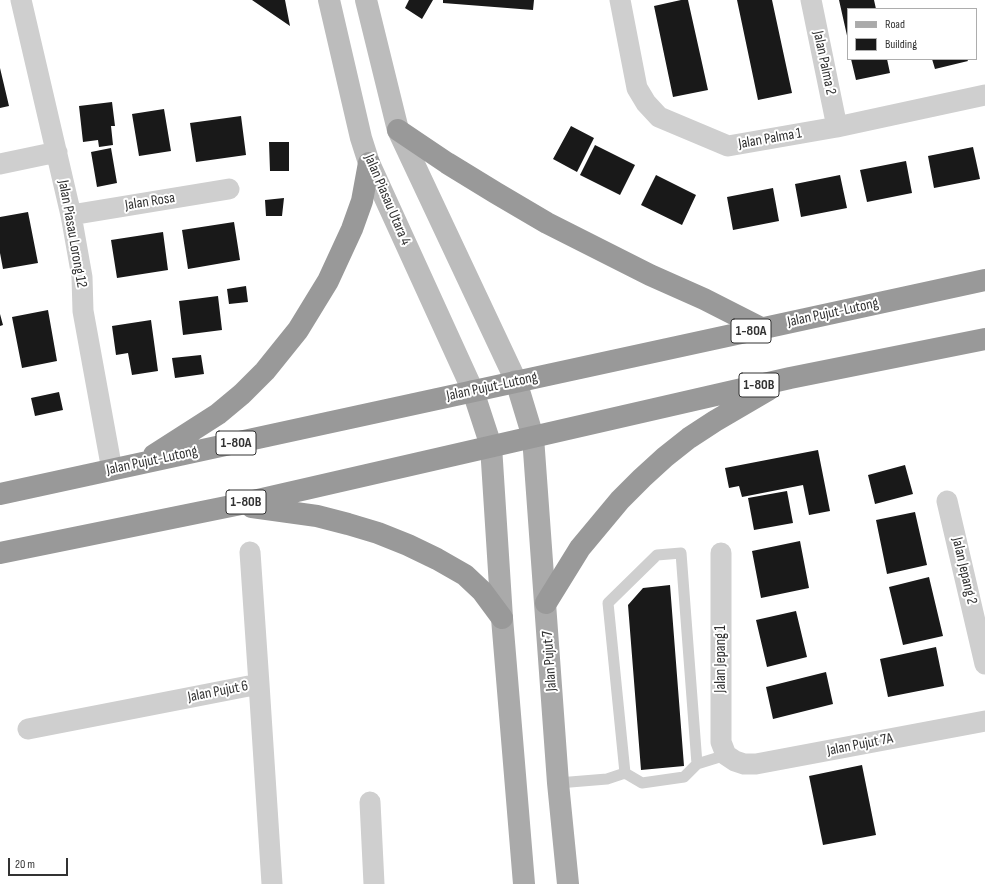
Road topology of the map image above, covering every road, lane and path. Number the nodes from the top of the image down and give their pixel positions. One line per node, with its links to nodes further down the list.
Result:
1 (21, 0): 9 (street, Jalan Piasau Lorong 12)
2 (329, 0): 10 (street, Jalan Piasau Utara 4)
3 (366, 0): 8 (street)
4 (620, 0): 7 (street, Jalan Palma 1)
5 (811, 0): 7 (street, Jalan Palma 2)
6 (985, 95): 7 (street, Jalan Palma 1)
7 (838, 127)
8 (398, 130): 15 (highway); 18 (street)
9 (57, 152): 11 (street); 13 (street, Jalan Piasau Lorong 12)
10 (368, 163): 19 (street, Jalan Piasau Utara 4); 22 (highway)
11 (0, 164)
12 (229, 189): 13 (street, Jalan Rosa)
13 (71, 214): 23 (street, Jalan Piasau Lorong 12)
14 (985, 280): 15 (highway, Jalan Pujut-Lutong / 1-80A)
15 (763, 329): 18 (highway, Jalan Pujut-Lutong / 1-80A)
16 (985, 339): 17 (highway, 1-80B)
17 (790, 378): 20 (highway, 1-80B); 30 (highway)
18 (516, 381): 19 (highway, Jalan Pujut-Lutong / 1-80A); 20 (main road, Jalan Pujut 7)
19 (473, 391): 21 (main road); 22 (highway, Jalan Pujut-Lutong / 1-80A)
20 (534, 437): 21 (highway, 1-80B); 30 (main road, Jalan Pujut 7)
21 (492, 446): 26 (highway, 1-80B); 31 (main road)
22 (141, 464): 23 (highway, Jalan Pujut-Lutong / 1-80A)
23 (112, 470): 24 (highway, Jalan Pujut-Lutong / 1-80A)
24 (0, 494)
25 (948, 500): 32 (street, Jalan Jepang 2)
26 (236, 505): 28 (highway, 1-80B); 31 (highway)
27 (250, 552): 33 (street)
28 (0, 553)
29 (721, 553): 36 (street, Jalan Jepang 1)
30 (546, 603): 39 (main road, Jalan Pujut 7)
31 (502, 618): 43 (main road)
32 (985, 664)
33 (259, 684): 35 (street, Jalan Pujut 6); 41 (street, Jalan Pujut 6)
34 (985, 721): 36 (street, Jalan Pujut 7A)
35 (28, 728)
36 (730, 758): 37 (lane)
37 (697, 764): 38 (lane); 38 (lane)
38 (625, 773): 39 (lane)
39 (558, 783): 44 (main road, Jalan Pujut 7)
40 (370, 802): 42 (street)
41 (272, 884)
42 (374, 884)
43 (524, 884)
44 (568, 884)

